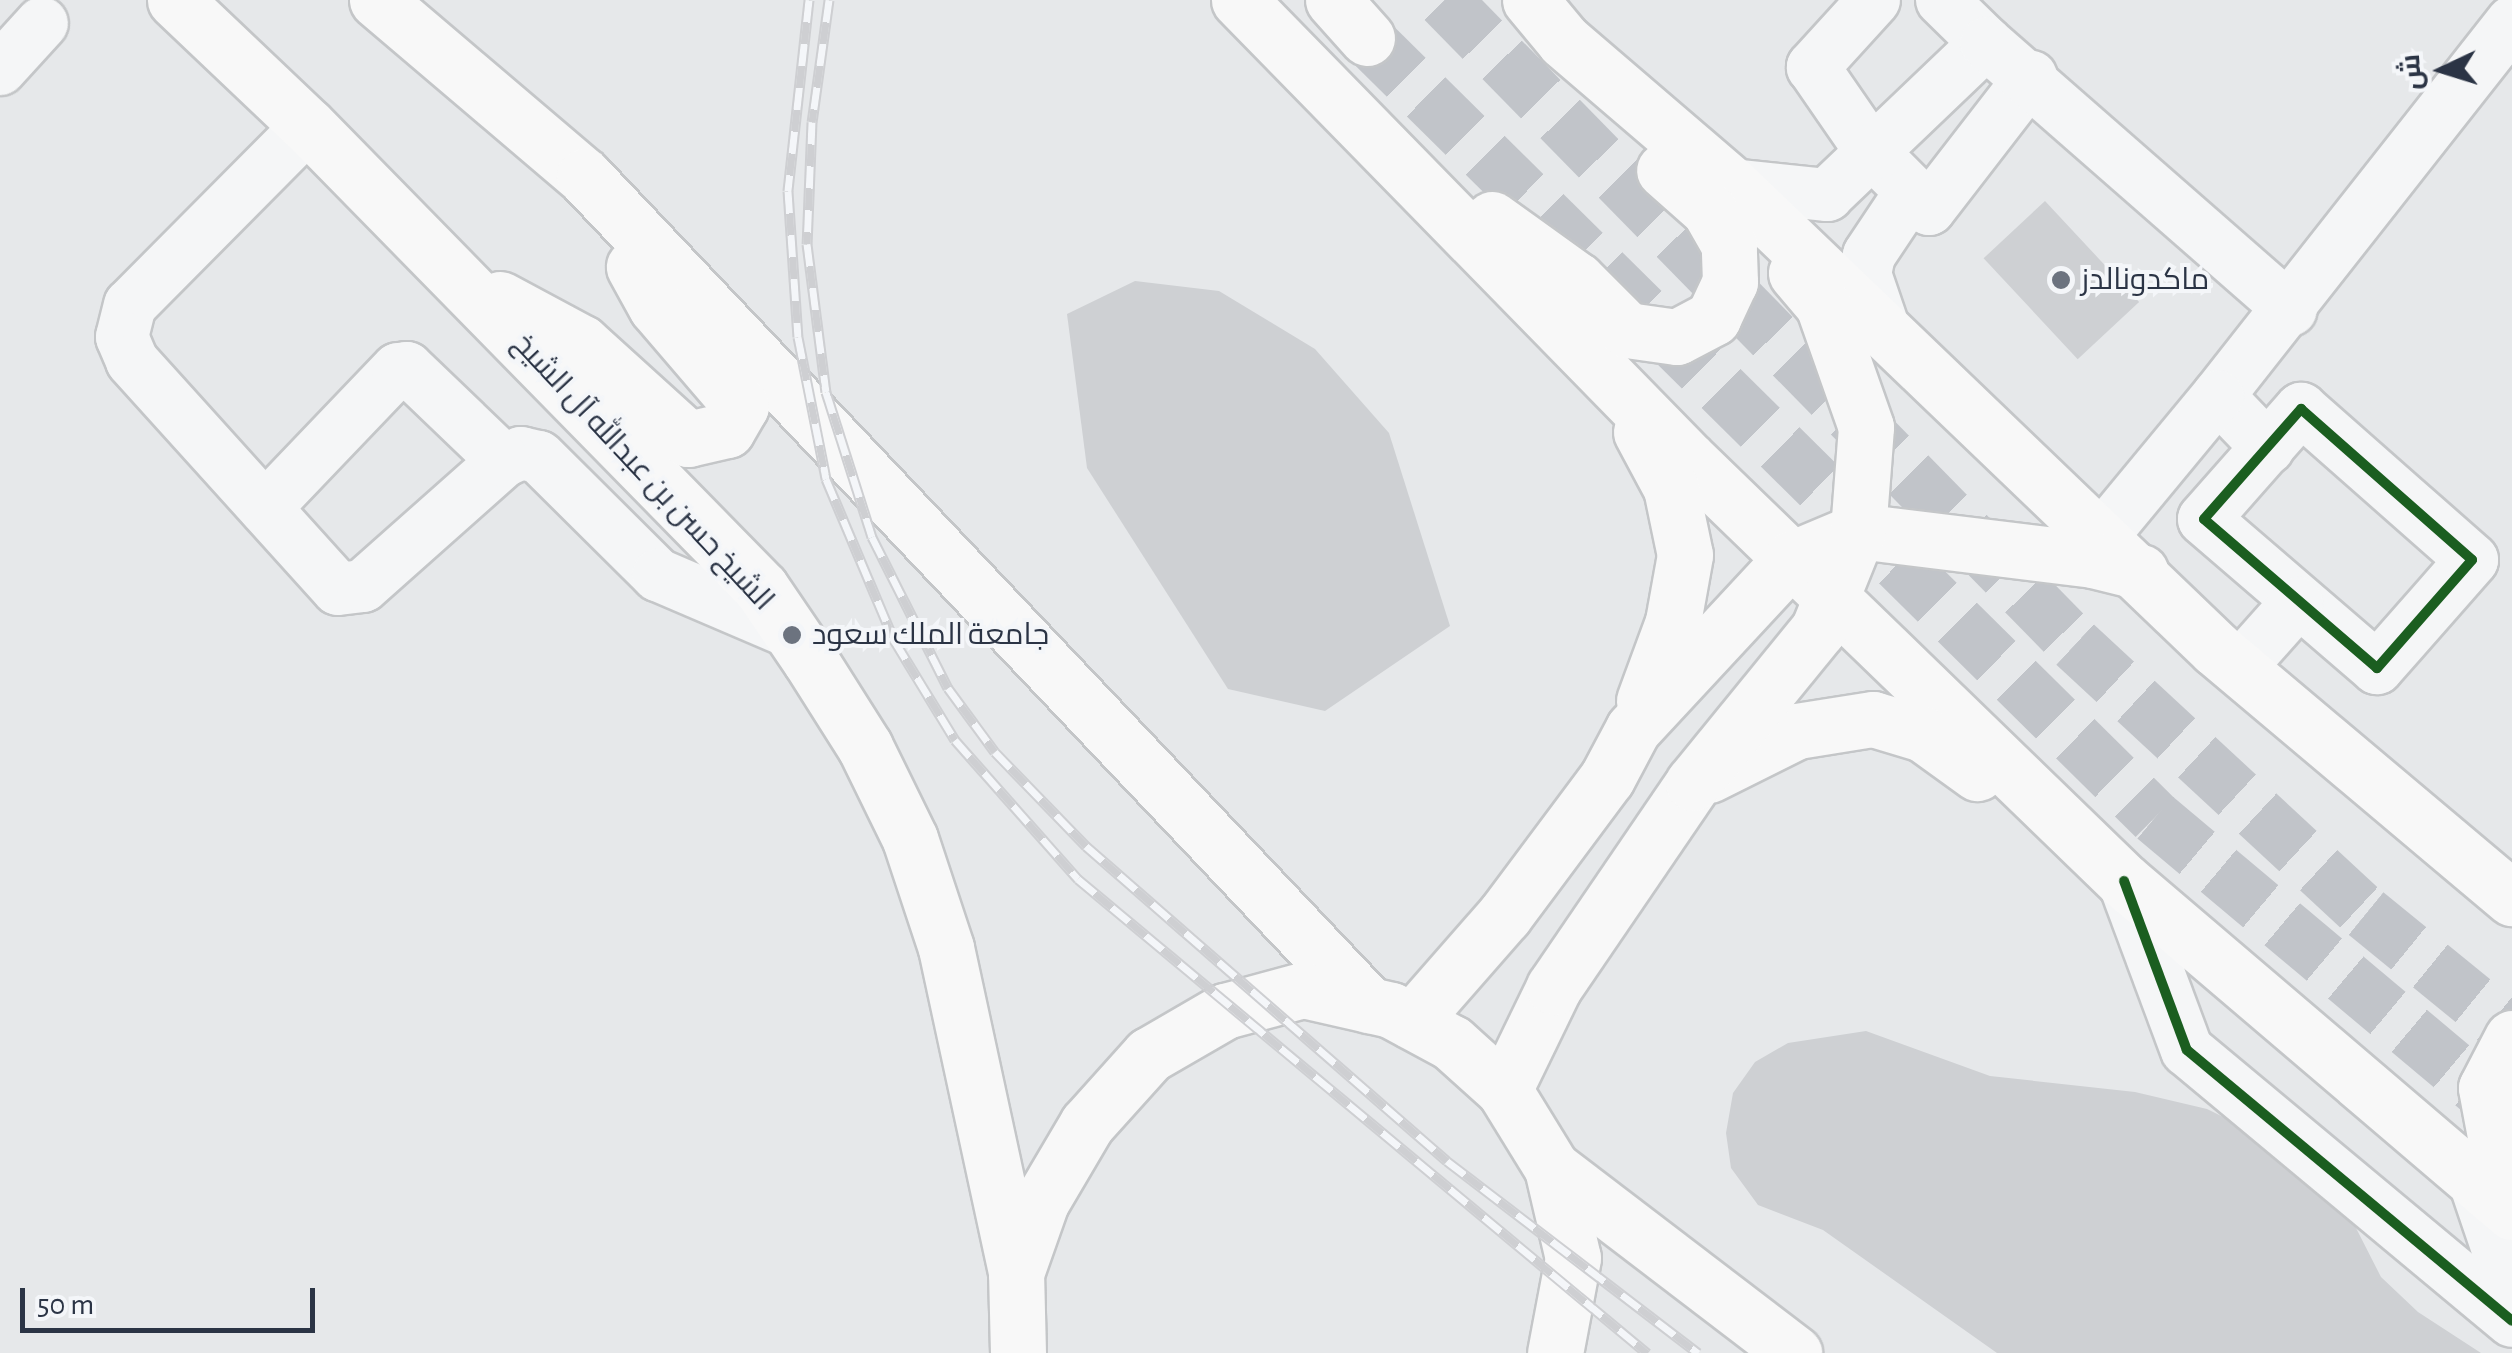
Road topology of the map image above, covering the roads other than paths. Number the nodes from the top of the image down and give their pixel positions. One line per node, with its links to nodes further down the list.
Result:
1 (175, 0): 14 (main road, الشيخ حسن بن عبدالله آل الشيخ)
2 (377, 0): 16 (main road, الشيخ حسن بن عبدالله آل الشيخ)
3 (1239, 0): 13 (main road)
4 (1530, 0): 9 (main road)
5 (1874, 0): 15 (street)
6 (1942, 0): 10 (street)
7 (42, 22): 11 (street)
8 (2512, 22): 20 (street)
9 (1564, 42): 13 (main road); 17 (main road); 27 (main road)
10 (1986, 42): 12 (street); 15 (street)
11 (0, 69)
12 (2031, 77): 18 (street); 20 (street)
13 (1350, 115): 22 (main road)
14 (308, 126): 19 (main road, الشيخ حسن بن عبدالله آل الشيخ); 26 (street)
15 (1871, 152): 17 (street); 18 (street)
16 (584, 176): 19 (main road); 38 (main road, الشيخ حسن بن عبدالله آل الشيخ)
17 (1732, 185): 21 (main road)
18 (1911, 192): 21 (street)
19 (454, 273): 32 (main road, الشيخ حسن بن عبدالله آل الشيخ)
20 (2291, 310): 23 (street)
21 (1883, 328): 28 (main road)
22 (1612, 376): 29 (main road); 34 (main road)
23 (2218, 396): 24 (street); 28 (street)
24 (2268, 448): 30 (street); 30 (street)
25 (504, 460): 26 (street); 26 (street); 32 (street)
26 (265, 508)
27 (1858, 532): 28 (main road); 29 (main road); 31 (main road)
28 (2122, 554): 33 (main road)
29 (1791, 559): 31 (main road); 34 (main road)
30 (2283, 592): 33 (street)
31 (1833, 597): 35 (main road); 36 (main road)
32 (791, 632): 43 (main road, الشيخ حسن بن عبدالله آل الشيخ)
33 (2228, 658): 37 (main road)
34 (1633, 729): 38 (main road)
35 (1692, 783): 36 (main road); 40 (main road)
36 (2124, 881): 42 (main road); 45 (street)
37 (2512, 898)
38 (1390, 1013): 40 (main road, الشيخ حسن بن عبدالله آل الشيخ); 43 (main road, الشيخ حسن بن عبدالله آل الشيخ)
39 (2512, 1038): 42 (main road)
40 (1504, 1090): 41 (main road, الشيخ حسن بن عبدالله آل الشيخ)
41 (1552, 1168): 47 (main road, الشيخ حسن بن عبدالله آل الشيخ); 48 (main road, الشيخ حسن بن عبدالله آل الشيخ)
42 (2499, 1183): 44 (street)
43 (1016, 1273): 46 (main road, الشيخ حسن بن عبدالله آل الشيخ)
44 (2512, 1291)
45 (2512, 1321)
46 (1018, 1353)
47 (1555, 1353)
48 (1794, 1353)

